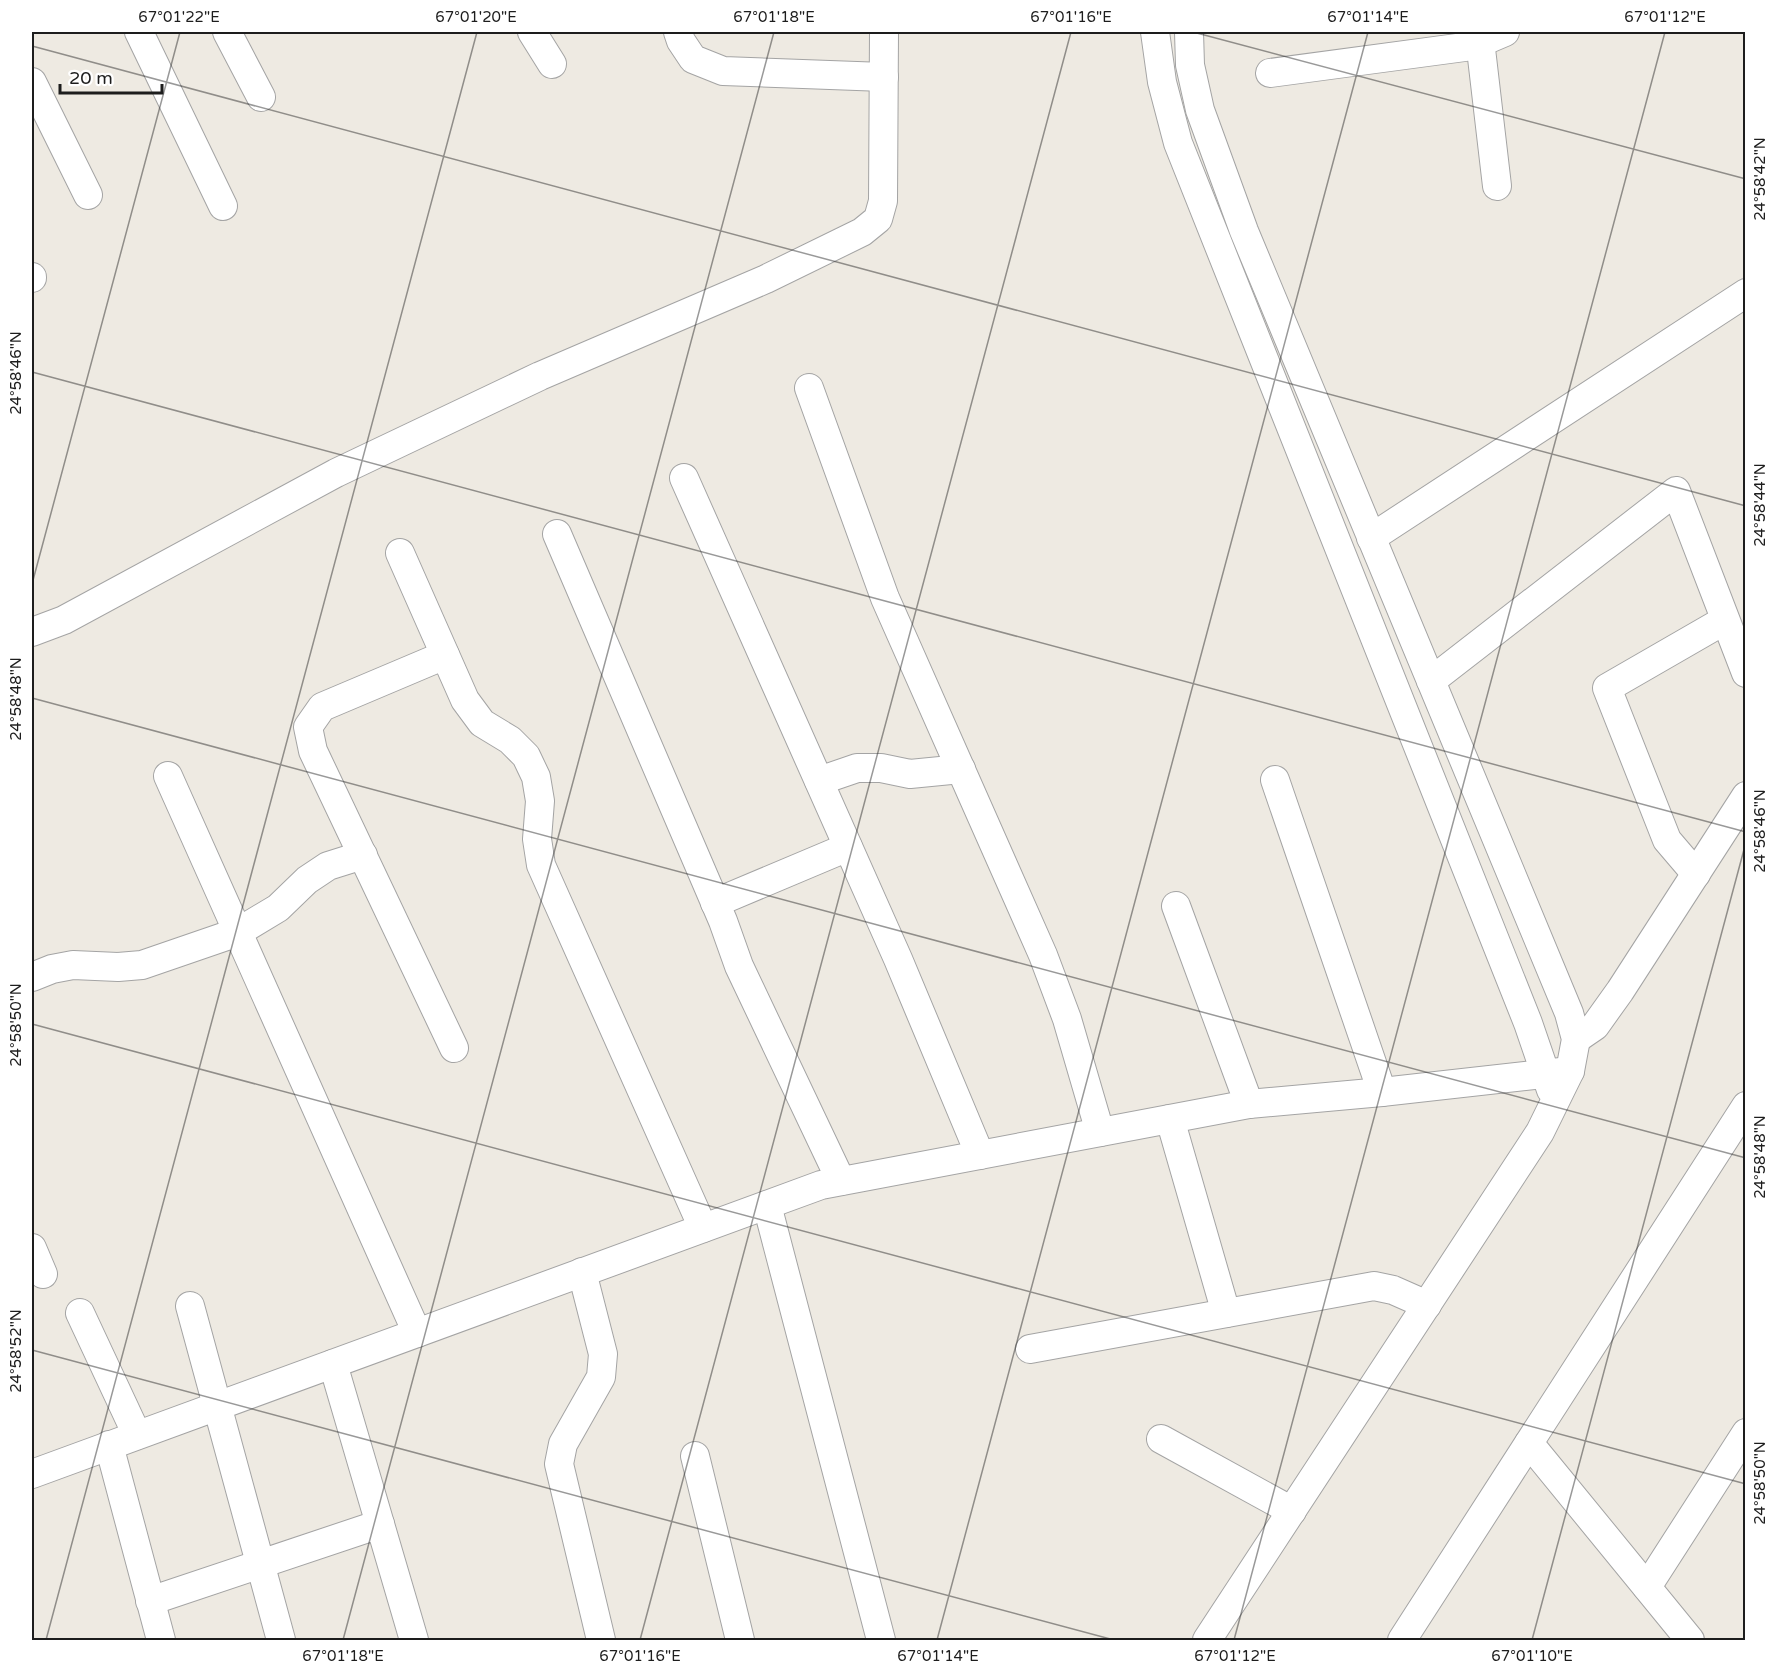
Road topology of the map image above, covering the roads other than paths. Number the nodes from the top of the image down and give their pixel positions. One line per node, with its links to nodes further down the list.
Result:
1 (139, 32): 16 (street)
2 (227, 32): 13 (street)
3 (532, 32): 9 (street)
4 (678, 32): 11 (street)
5 (884, 32): 11 (street)
6 (1155, 32): 42 (street)
7 (1189, 32): 21 (street)
8 (1488, 35): 10 (street); 14 (street)
9 (552, 64)
10 (1270, 72)
11 (884, 77): 24 (street)
12 (32, 82): 15 (street)
13 (261, 97)
14 (1497, 186)
15 (88, 195)
16 (223, 206)
17 (1746, 293): 21 (street)
18 (809, 388): 28 (street)
19 (684, 478): 31 (street)
20 (557, 534): 36 (street)
21 (1371, 538): 27 (street)
22 (400, 553): 25 (street)
23 (1725, 621): 26 (street); 27 (street); 35 (street)
24 (32, 632)
25 (445, 655): 34 (street); 51 (street)
26 (1746, 673)
27 (1431, 681): 40 (street)
28 (961, 770): 31 (street); 47 (street)
29 (168, 776): 38 (street)
30 (1275, 780): 43 (street)
31 (819, 781): 33 (street)
32 (1746, 796): 35 (street)
33 (848, 847): 36 (street); 48 (street)
34 (363, 855): 38 (street); 41 (street)
35 (1695, 874): 40 (street)
36 (715, 903): 49 (street)
37 (1176, 906): 44 (street)
38 (238, 932): 39 (street); 59 (street)
39 (32, 977)
40 (1576, 1039): 42 (street)
41 (454, 1048)
42 (1557, 1072): 43 (street); 55 (street)
43 (1382, 1092): 44 (street)
44 (1249, 1104): 46 (street)
45 (1746, 1106): 66 (street)
46 (1170, 1119): 47 (street); 58 (street)
47 (1100, 1132): 48 (street)
48 (980, 1155): 49 (street)
49 (841, 1181): 50 (street)
50 (767, 1205): 51 (street); 81 (street)
51 (703, 1228): 53 (street)
52 (32, 1248): 54 (street)
53 (582, 1272): 59 (street); 79 (street)
54 (44, 1274)
55 (1427, 1305): 58 (street); 70 (street)
56 (190, 1306): 62 (street)
57 (80, 1313): 64 (street)
58 (1226, 1313): 60 (street)
59 (417, 1333): 61 (street)
60 (1030, 1349)
61 (333, 1364): 62 (street); 71 (street)
62 (217, 1406): 64 (street); 72 (street)
63 (1746, 1433): 73 (street)
64 (137, 1435): 67 (street)
65 (1161, 1440): 70 (street)
66 (1529, 1443): 73 (street); 75 (street)
67 (109, 1445): 69 (street); 74 (street)
68 (695, 1456): 80 (street)
69 (32, 1474)
70 (1292, 1511): 82 (street)
71 (380, 1524): 72 (street); 78 (street)
72 (260, 1564): 74 (street); 77 (street)
73 (1647, 1587): 83 (street)
74 (150, 1601): 76 (street)
75 (1413, 1636)
76 (161, 1641)
77 (281, 1641)
78 (414, 1641)
79 (601, 1641)
80 (740, 1641)
81 (881, 1641)
82 (1207, 1641)
83 (1690, 1641)

